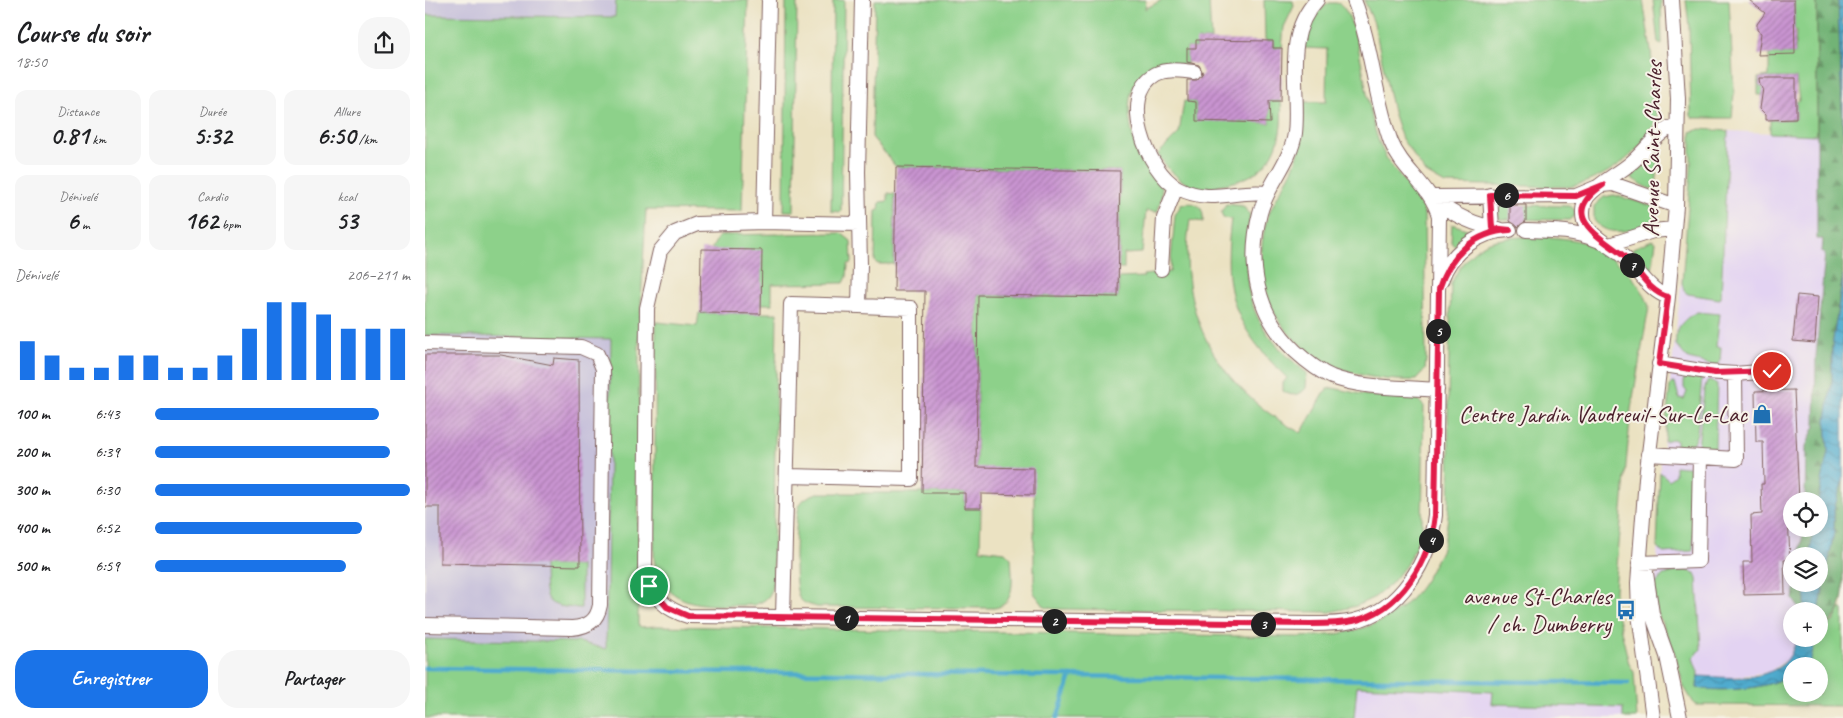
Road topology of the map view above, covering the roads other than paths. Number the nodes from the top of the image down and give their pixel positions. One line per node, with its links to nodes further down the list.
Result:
1 (769, 0): 14 (street)
2 (862, 0): 15 (street)
3 (1317, 0): 10 (street)
4 (1354, 0): 12 (street)
5 (1671, 0): 7 (street, Avenue Saint-Charles)
6 (1194, 72): 9 (street)
7 (1677, 125): 8 (street); 13 (street, Avenue Saint-Charles)
8 (1603, 185): 11 (street); 13 (street); 19 (street)
9 (1176, 187): 10 (street); 20 (street)
10 (1267, 193): 28 (street)
11 (1490, 195): 12 (street); 16 (street)
12 (1431, 197): 16 (street); 21 (street)
13 (1676, 206): 17 (street, Avenue Saint-Charles)
14 (764, 222): 15 (street); 33 (street)
15 (859, 224): 23 (street)
16 (1492, 228): 21 (street)
17 (1674, 229): 19 (street); 22 (street, Avenue Saint-Charles)
18 (1526, 230): 19 (street)
19 (1609, 245): 22 (street)
20 (1161, 268)
21 (1439, 289): 28 (street)
22 (1668, 297): 25 (street, Avenue Saint-Charles)
23 (859, 306): 31 (street); 31 (street)
24 (425, 343): 34 (street)
25 (1659, 364): 27 (street); 29 (street, Avenue Saint-Charles)
26 (1772, 371): 27 (street)
27 (1735, 374): 30 (street)
28 (1437, 390): 33 (street)
29 (1648, 454): 30 (street); 32 (street, Avenue Saint-Charles)
30 (1700, 457): 32 (street)
31 (788, 476): 33 (street)
32 (1642, 563): 35 (street, Avenue Saint-Charles); 36 (street, Avenue Saint-Charles)
33 (783, 616)
34 (425, 625)
35 (1653, 718)
36 (1680, 718)

